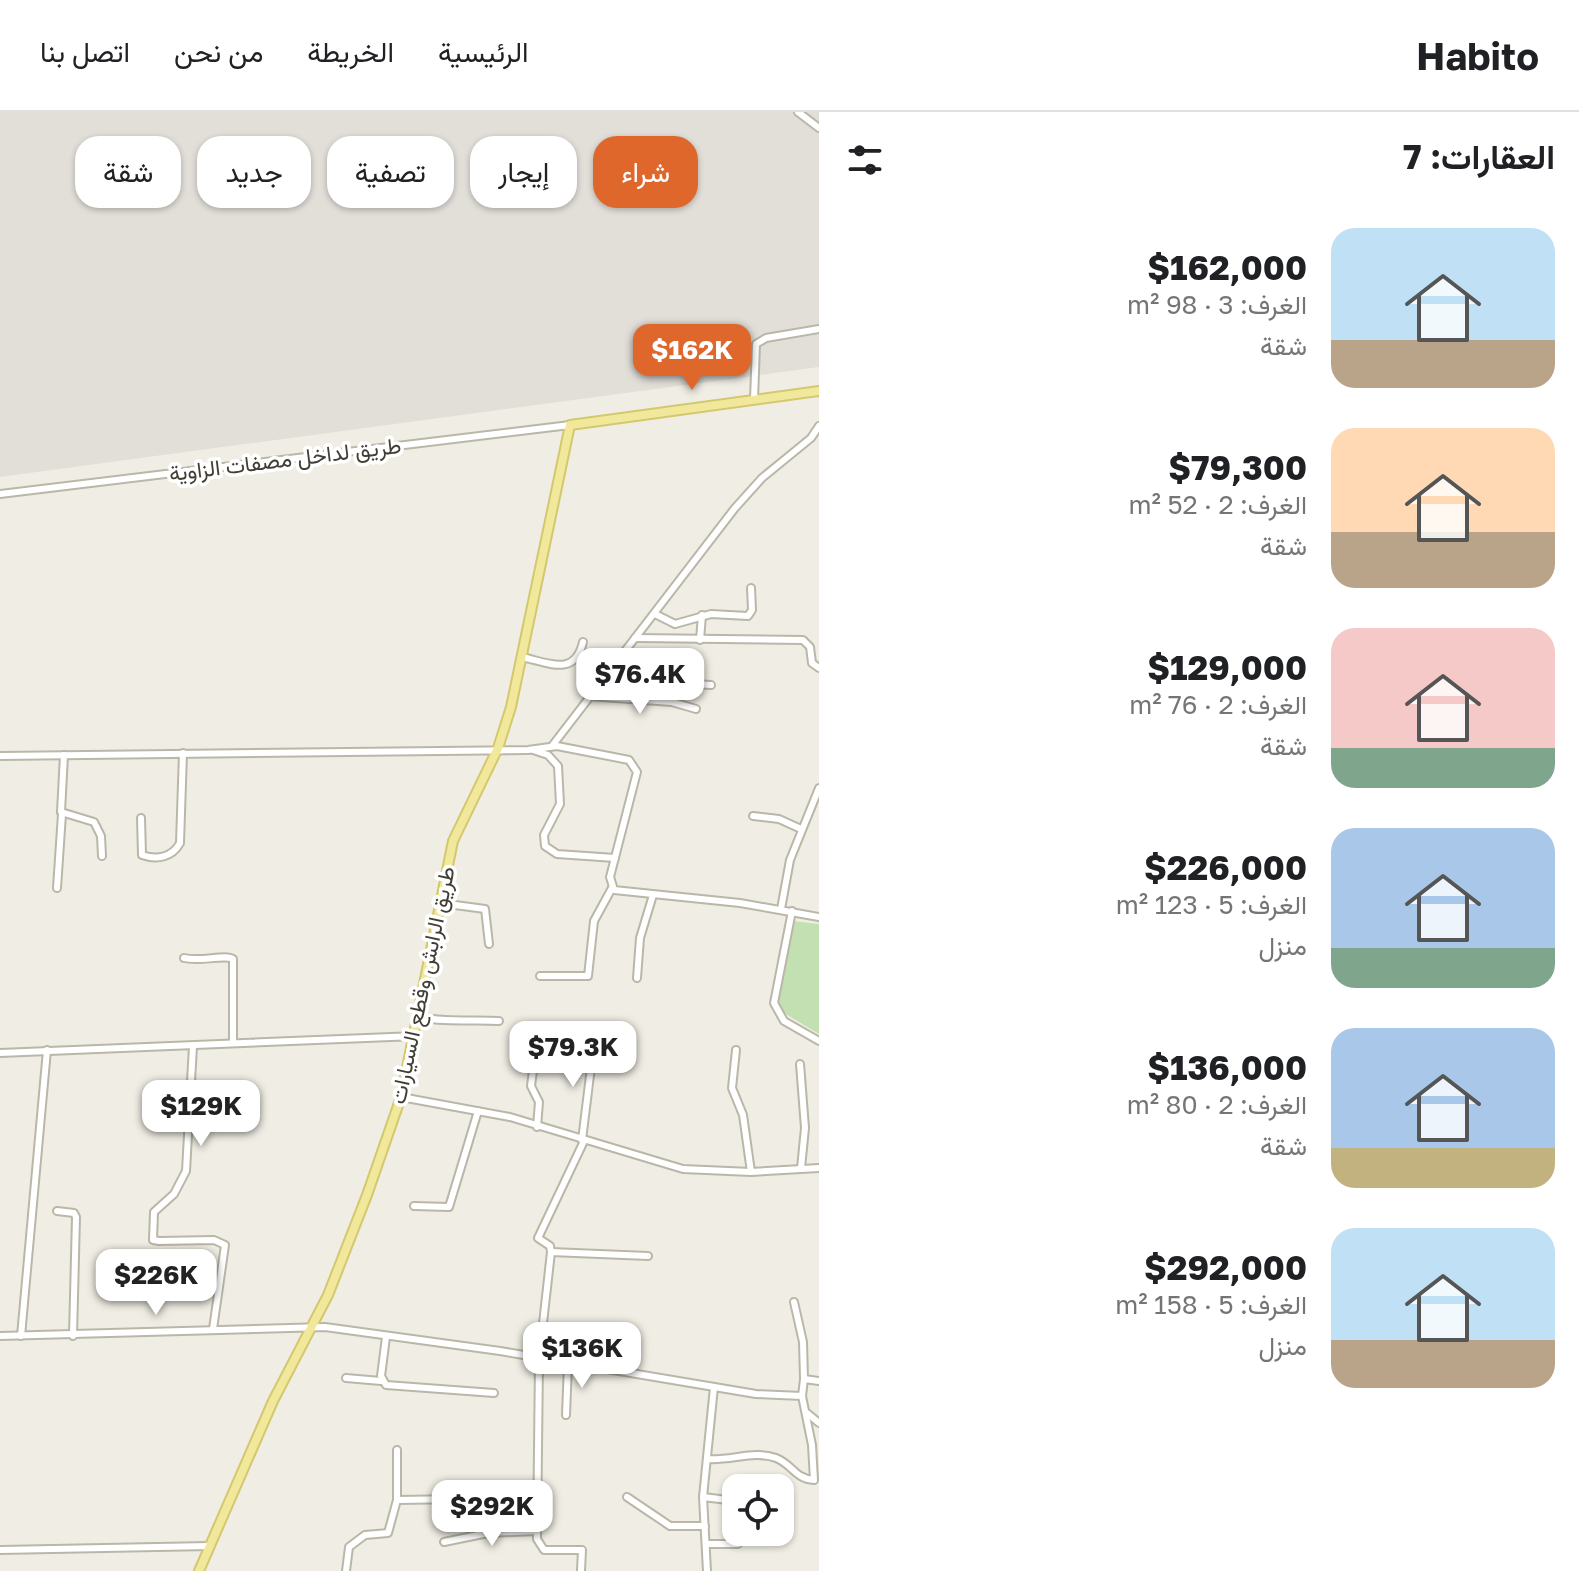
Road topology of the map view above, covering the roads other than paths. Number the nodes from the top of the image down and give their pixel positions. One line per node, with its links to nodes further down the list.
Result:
1 (798, 112): 2 (street)
2 (819, 128)
3 (819, 329): 5 (street)
4 (819, 391): 5 (main road)
5 (754, 400): 6 (main road)
6 (570, 425): 8 (street, طريق لداخل مصفات الزاوية); 15 (main road, طريق الرابش وقطع السيارات)
7 (819, 426): 10 (street)
8 (0, 494)
9 (751, 588): 11 (street)
10 (655, 614): 11 (street); 12 (street)
11 (702, 615): 13 (street)
12 (635, 638): 13 (street); 17 (street)
13 (700, 640): 16 (street)
14 (583, 642): 15 (street)
15 (522, 657): 22 (main road, طريق الرابش وقطع السيارات)
16 (819, 668)
17 (603, 679): 18 (street); 19 (street)
18 (711, 685)
19 (588, 696): 20 (street); 21 (street)
20 (696, 709)
21 (552, 746): 23 (street); 33 (street)
22 (498, 748): 23 (street); 24 (street); 37 (main road, طريق الرابش وقطع السيارات)
23 (531, 750): 33 (street)
24 (183, 753): 25 (street); 30 (street)
25 (64, 755): 26 (street); 28 (street)
26 (0, 756)
27 (819, 788): 31 (street)
28 (62, 814): 32 (street); 34 (street)
29 (753, 816): 31 (street)
30 (141, 818)
31 (801, 829): 38 (street)
32 (102, 856)
33 (615, 858): 35 (street)
34 (57, 888)
35 (612, 888): 36 (street); 43 (street)
36 (653, 895): 38 (street); 44 (street)
37 (440, 903): 41 (street); 45 (main road, طريق الرابش وقطع السيارات)
38 (781, 909): 39 (street)
39 (792, 911): 40 (street); 49 (street)
40 (819, 917)
41 (489, 944)
42 (184, 958): 50 (street)
43 (540, 976)
44 (637, 978)
45 (419, 1017): 46 (street); 47 (main road, طريق الرابش وقطع السيارات)
46 (499, 1021)
47 (416, 1036): 50 (street); 57 (main road, طريق الرابش وقطع السيارات)
48 (537, 1039): 59 (street)
49 (819, 1041)
50 (233, 1043): 52 (street)
51 (594, 1043): 60 (street)
52 (193, 1046): 53 (street); 70 (street)
53 (47, 1050): 55 (street); 72 (street)
54 (736, 1050): 63 (street)
55 (0, 1053)
56 (800, 1064): 61 (street)
57 (401, 1097): 58 (street); 69 (main road, طريق الرابش وقطع السيارات)
58 (478, 1111): 59 (street); 64 (street)
59 (537, 1127): 60 (street)
60 (583, 1140): 63 (street); 66 (street)
61 (801, 1168): 62 (street); 63 (street)
62 (819, 1168)
63 (751, 1172)
64 (414, 1206)
65 (57, 1211): 73 (street)
66 (551, 1252): 67 (street); 75 (street)
67 (648, 1256)
68 (794, 1302): 78 (street)
69 (312, 1326): 70 (street); 74 (street); 99 (main road, طريق الرابش وقطع السيارات)
70 (213, 1329): 73 (street)
71 (0, 1336): 72 (street)
72 (21, 1336): 73 (street)
73 (73, 1336)
74 (386, 1337): 75 (street); 79 (street)
75 (539, 1359): 76 (street); 91 (street)
76 (568, 1364): 81 (street); 85 (street)
77 (346, 1378): 79 (street)
78 (804, 1379): 80 (street); 83 (street)
79 (381, 1381): 82 (street)
80 (819, 1381)
81 (714, 1387): 83 (street); 88 (street)
82 (494, 1393)
83 (802, 1396): 84 (street)
84 (807, 1413): 86 (street); 88 (street)
85 (566, 1415)
86 (819, 1423)
87 (397, 1450): 93 (street)
88 (707, 1459): 90 (street)
89 (627, 1497): 94 (street)
90 (703, 1497): 92 (street); 94 (street)
91 (535, 1498): 93 (street); 95 (street)
92 (722, 1499)
93 (397, 1500): 102 (street)
94 (705, 1526): 97 (street)
95 (537, 1531): 96 (street); 103 (street)
96 (444, 1542)
97 (706, 1544): 98 (street); 104 (street)
98 (722, 1544)
99 (210, 1546): 100 (street); 101 (main road, طريق الرابش وقطع السيارات)
100 (0, 1550)
101 (199, 1571)
102 (346, 1571)
103 (581, 1571)
104 (707, 1571)

